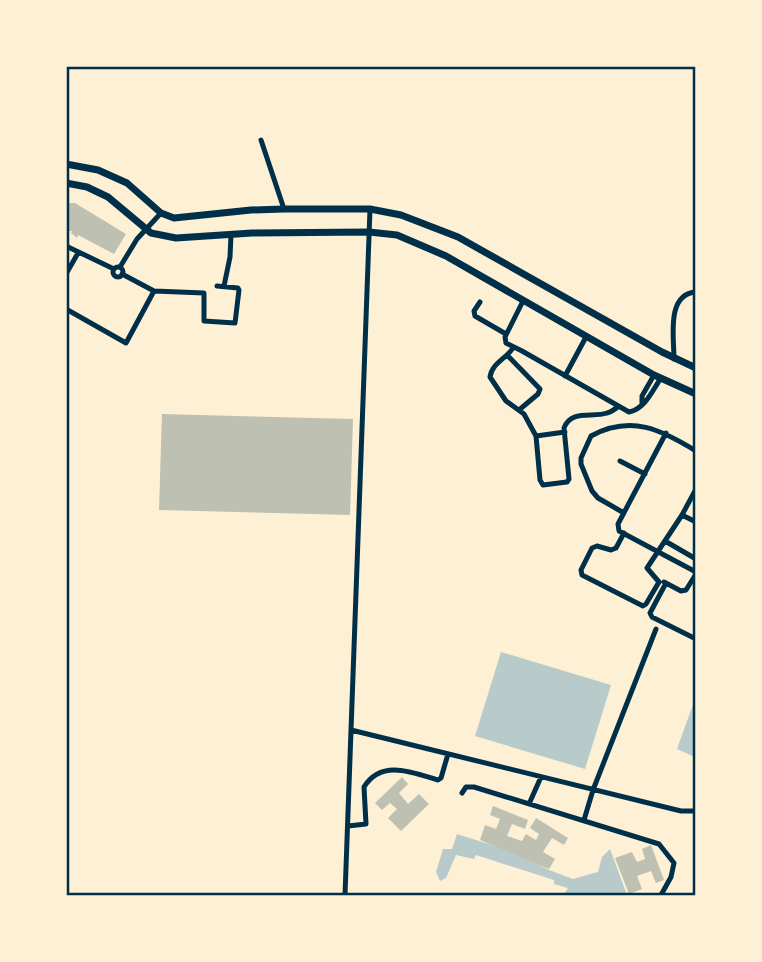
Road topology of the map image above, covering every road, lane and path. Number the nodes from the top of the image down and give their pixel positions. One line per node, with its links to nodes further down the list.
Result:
1 (261, 140): 4 (street)
2 (66, 164): 6 (main road)
3 (66, 183): 7 (main road)
4 (284, 209): 5 (main road); 6 (main road)
5 (370, 209): 8 (street); 23 (main road)
6 (161, 213): 7 (street)
7 (145, 228): 9 (main road); 12 (street)
8 (369, 232): 9 (main road); 16 (main road); 49 (street)
9 (232, 235): 14 (street)
10 (66, 246): 11 (street)
11 (78, 253): 12 (street); 13 (street)
12 (119, 270): 14 (street)
13 (66, 274)
14 (154, 291): 18 (street)
15 (695, 292): 23 (street)
16 (523, 301): 19 (street); 20 (main road)
17 (480, 302): 19 (street)
18 (66, 309)
19 (506, 334): 21 (street)
20 (586, 337): 25 (street); 26 (main road)
21 (513, 348): 22 (street); 25 (street)
22 (508, 356): 29 (street); 29 (street)
23 (674, 359): 24 (main road)
24 (695, 368)
25 (565, 376): 28 (street)
26 (658, 377): 27 (main road); 28 (street)
27 (695, 394)
28 (618, 407): 30 (street)
29 (519, 411): 32 (street)
30 (565, 432): 32 (street); 32 (street)
31 (666, 433): 33 (street); 35 (street); 37 (street)
32 (536, 436)
33 (695, 451)
34 (620, 461): 35 (street)
35 (645, 474): 37 (street)
36 (695, 489): 38 (street)
37 (624, 513): 40 (street)
38 (682, 514): 39 (street); 41 (street)
39 (695, 522)
40 (624, 533): 42 (street); 45 (street)
41 (665, 541): 42 (street); 43 (street)
42 (660, 551): 44 (street); 45 (street)
43 (695, 559)
44 (695, 573): 46 (street)
45 (659, 579): 46 (street)
46 (666, 583): 48 (street)
47 (656, 629): 52 (street)
48 (695, 639)
49 (351, 730): 50 (street); 57 (street)
50 (448, 754): 51 (street); 57 (street)
51 (541, 777): 52 (street); 54 (street)
52 (593, 790): 55 (street); 56 (street)
53 (462, 793): 54 (street)
54 (529, 804): 56 (street)
55 (695, 811)
56 (583, 820): 59 (street)
57 (348, 826): 58 (street)
58 (345, 895)
59 (661, 895)

